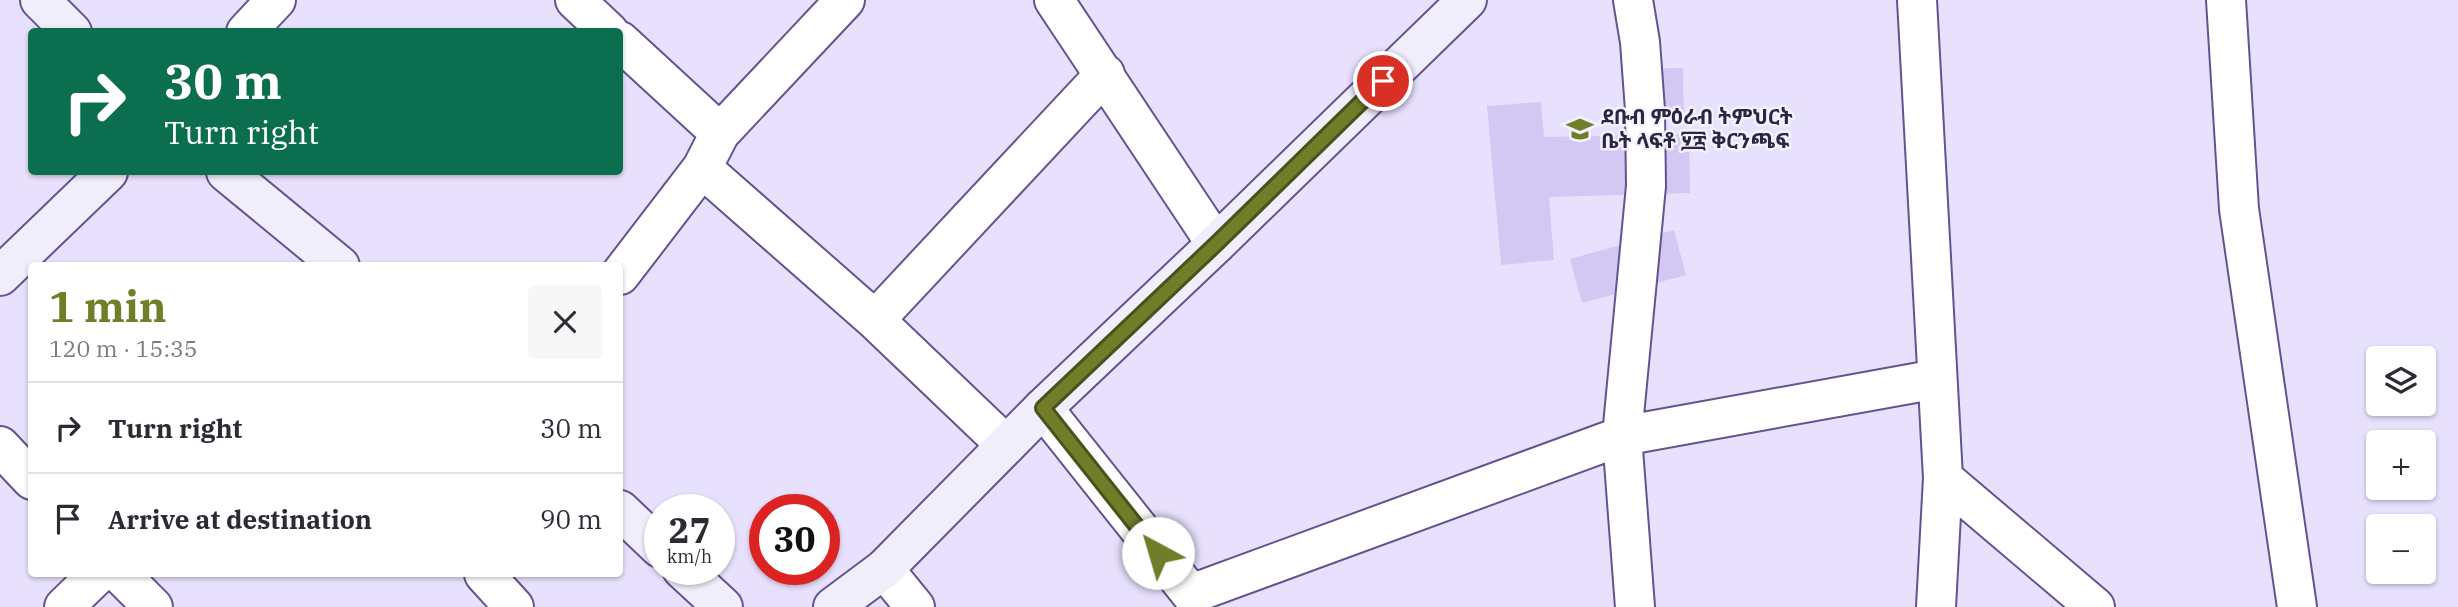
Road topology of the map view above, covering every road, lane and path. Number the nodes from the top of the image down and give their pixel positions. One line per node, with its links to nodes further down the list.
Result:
1 (40, 0): 10 (street)
2 (276, 0): 11 (street)
3 (575, 0): 12 (street)
4 (845, 0): 15 (street)
5 (1054, 0): 14 (street)
6 (1466, 0): 19 (street)
7 (1633, 0): 26 (street)
8 (1917, 0): 24 (street)
9 (2226, 0): 48 (street)
10 (68, 28)
11 (250, 28)
12 (605, 28)
13 (623, 44): 15 (street)
14 (1105, 75): 19 (street); 23 (street)
15 (720, 132): 16 (street)
16 (702, 168): 21 (street); 23 (street)
17 (105, 175): 22 (street)
18 (230, 175): 20 (street)
19 (1216, 244): 25 (street)
20 (335, 262)
21 (623, 271)
22 (0, 276)
23 (875, 320): 27 (street)
24 (1937, 379): 26 (street); 30 (street)
25 (1043, 408): 27 (street); 38 (street)
26 (1622, 436): 38 (street); 45 (street)
27 (1006, 445): 33 (street)
28 (0, 446): 29 (street)
29 (28, 476)
30 (1943, 478): 46 (street); 47 (street)
31 (623, 513): 32 (street)
32 (644, 533)
33 (884, 569): 43 (street); 44 (street)
34 (94, 577): 39 (street)
35 (123, 577): 40 (street)
36 (487, 577): 41 (street)
37 (699, 585): 42 (street)
38 (1193, 601)
39 (64, 607)
40 (153, 607)
41 (514, 607)
42 (723, 607)
43 (833, 607)
44 (915, 607)
45 (1635, 607)
46 (1936, 607)
47 (2095, 607)
48 (2297, 607)

